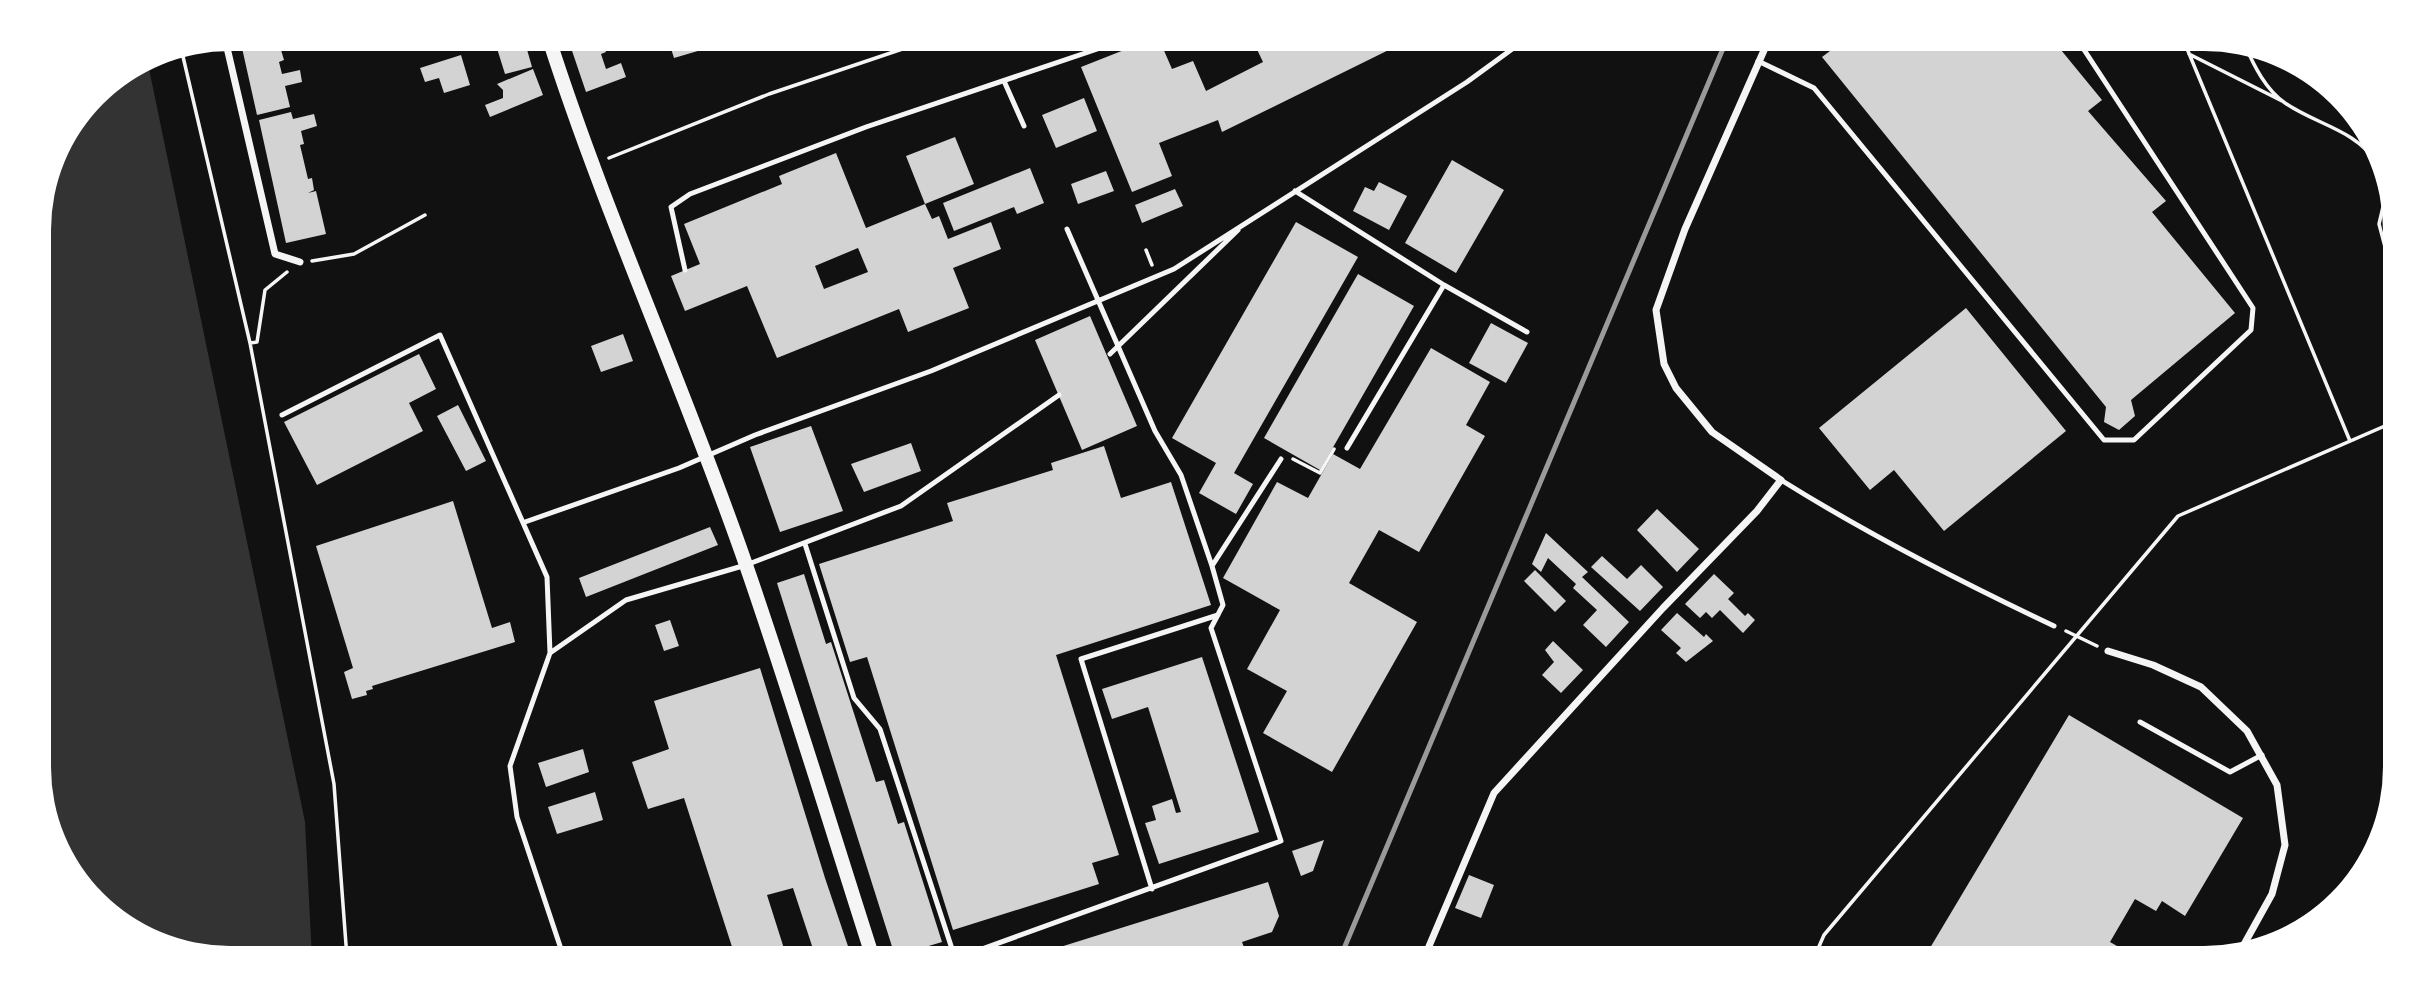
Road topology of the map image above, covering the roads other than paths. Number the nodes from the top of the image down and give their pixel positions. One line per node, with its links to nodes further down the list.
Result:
1 (228, 51): 13 (street)
2 (553, 51): 23 (main road)
3 (1090, 51): 8 (lane)
4 (1509, 51): 10 (lane)
5 (1763, 51): 7 (street)
6 (2085, 51): 7 (lane)
7 (1758, 61): 25 (street)
8 (1004, 81): 9 (lane); 14 (lane)
9 (1024, 127)
10 (1295, 191): 11 (lane); 15 (lane)
11 (1245, 223): 16 (lane); 18 (lane)
12 (1067, 229): 16 (lane)
13 (300, 262)
14 (685, 270)
15 (1444, 285): 17 (lane); 22 (lane)
16 (1097, 301): 18 (lane); 23 (lane)
17 (1527, 332)
18 (1118, 346): 19 (lane); 29 (lane)
19 (1110, 354)
20 (1059, 395): 27 (lane)
21 (282, 415): 26 (lane)
22 (1347, 448)
23 (706, 456): 26 (lane); 28 (main road)
24 (1281, 458): 29 (lane)
25 (1781, 480): 31 (lane); 42 (street)
26 (524, 522): 33 (lane)
27 (805, 544): 28 (lane); 40 (lane)
28 (746, 565): 33 (lane); 39 (main road)
29 (1212, 566): 30 (lane)
30 (1217, 615): 36 (lane); 36 (lane)
31 (2054, 626)
32 (2108, 651): 35 (street)
33 (550, 653): 38 (lane)
34 (2140, 722): 35 (lane)
35 (2262, 755): 37 (street)
36 (1152, 889): 41 (lane)
37 (2246, 941)
38 (560, 946)
39 (869, 946)
40 (952, 946)
41 (990, 946)
42 (1429, 946)

